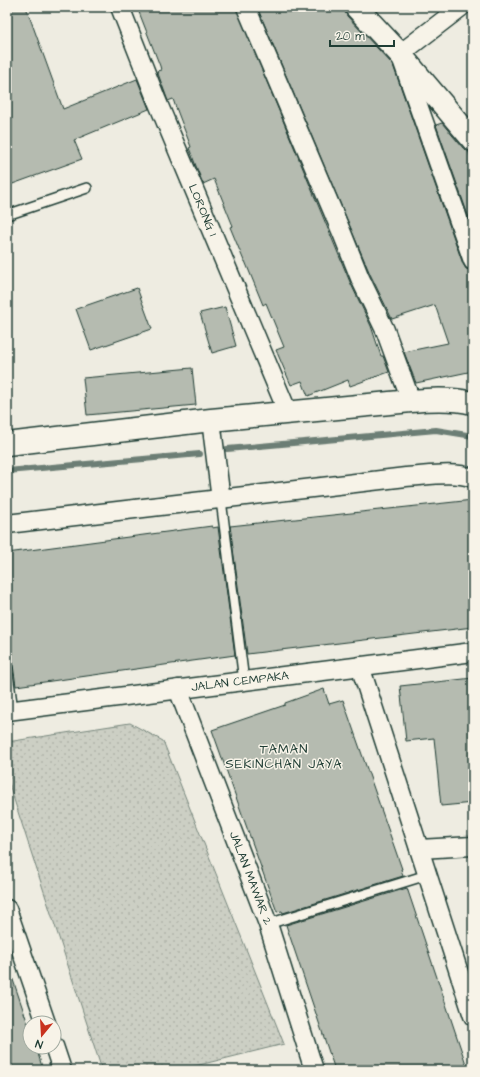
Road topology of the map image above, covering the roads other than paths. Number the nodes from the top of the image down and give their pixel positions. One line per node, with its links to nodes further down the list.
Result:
1 (120, 7): 12 (street, LORONG 1)
2 (246, 7): 10 (street)
3 (356, 7): 5 (street)
4 (461, 7): 5 (street)
5 (400, 54): 6 (street); 9 (street)
6 (473, 140)
7 (87, 188): 8 (lane)
8 (7, 216)
9 (473, 261)
10 (411, 401): 11 (street); 12 (street)
11 (473, 403)
12 (288, 413): 13 (street)
13 (211, 420): 14 (street); 16 (street)
14 (7, 444)
15 (473, 478): 16 (street)
16 (221, 500): 17 (street); 21 (lane)
17 (7, 524)
18 (473, 652): 19 (street, JALAN CEMPAKA)
19 (360, 666): 21 (street, JALAN CEMPAKA); 25 (street)
20 (7, 667): 23 (lane)
21 (244, 681): 22 (street, JALAN CEMPAKA)
22 (178, 689): 23 (street, JALAN CEMPAKA); 28 (street, JALAN MAWAR 2)
23 (10, 710)
24 (473, 846): 25 (street)
25 (419, 849): 26 (street)
26 (427, 875): 28 (lane); 29 (street)
27 (7, 909): 30 (street)
28 (268, 924): 34 (street, JALAN MAWAR 2)
29 (470, 997): 31 (street)
30 (43, 1015)
31 (473, 1016)
32 (57, 1055): 33 (street)
33 (62, 1070)
34 (314, 1070)

